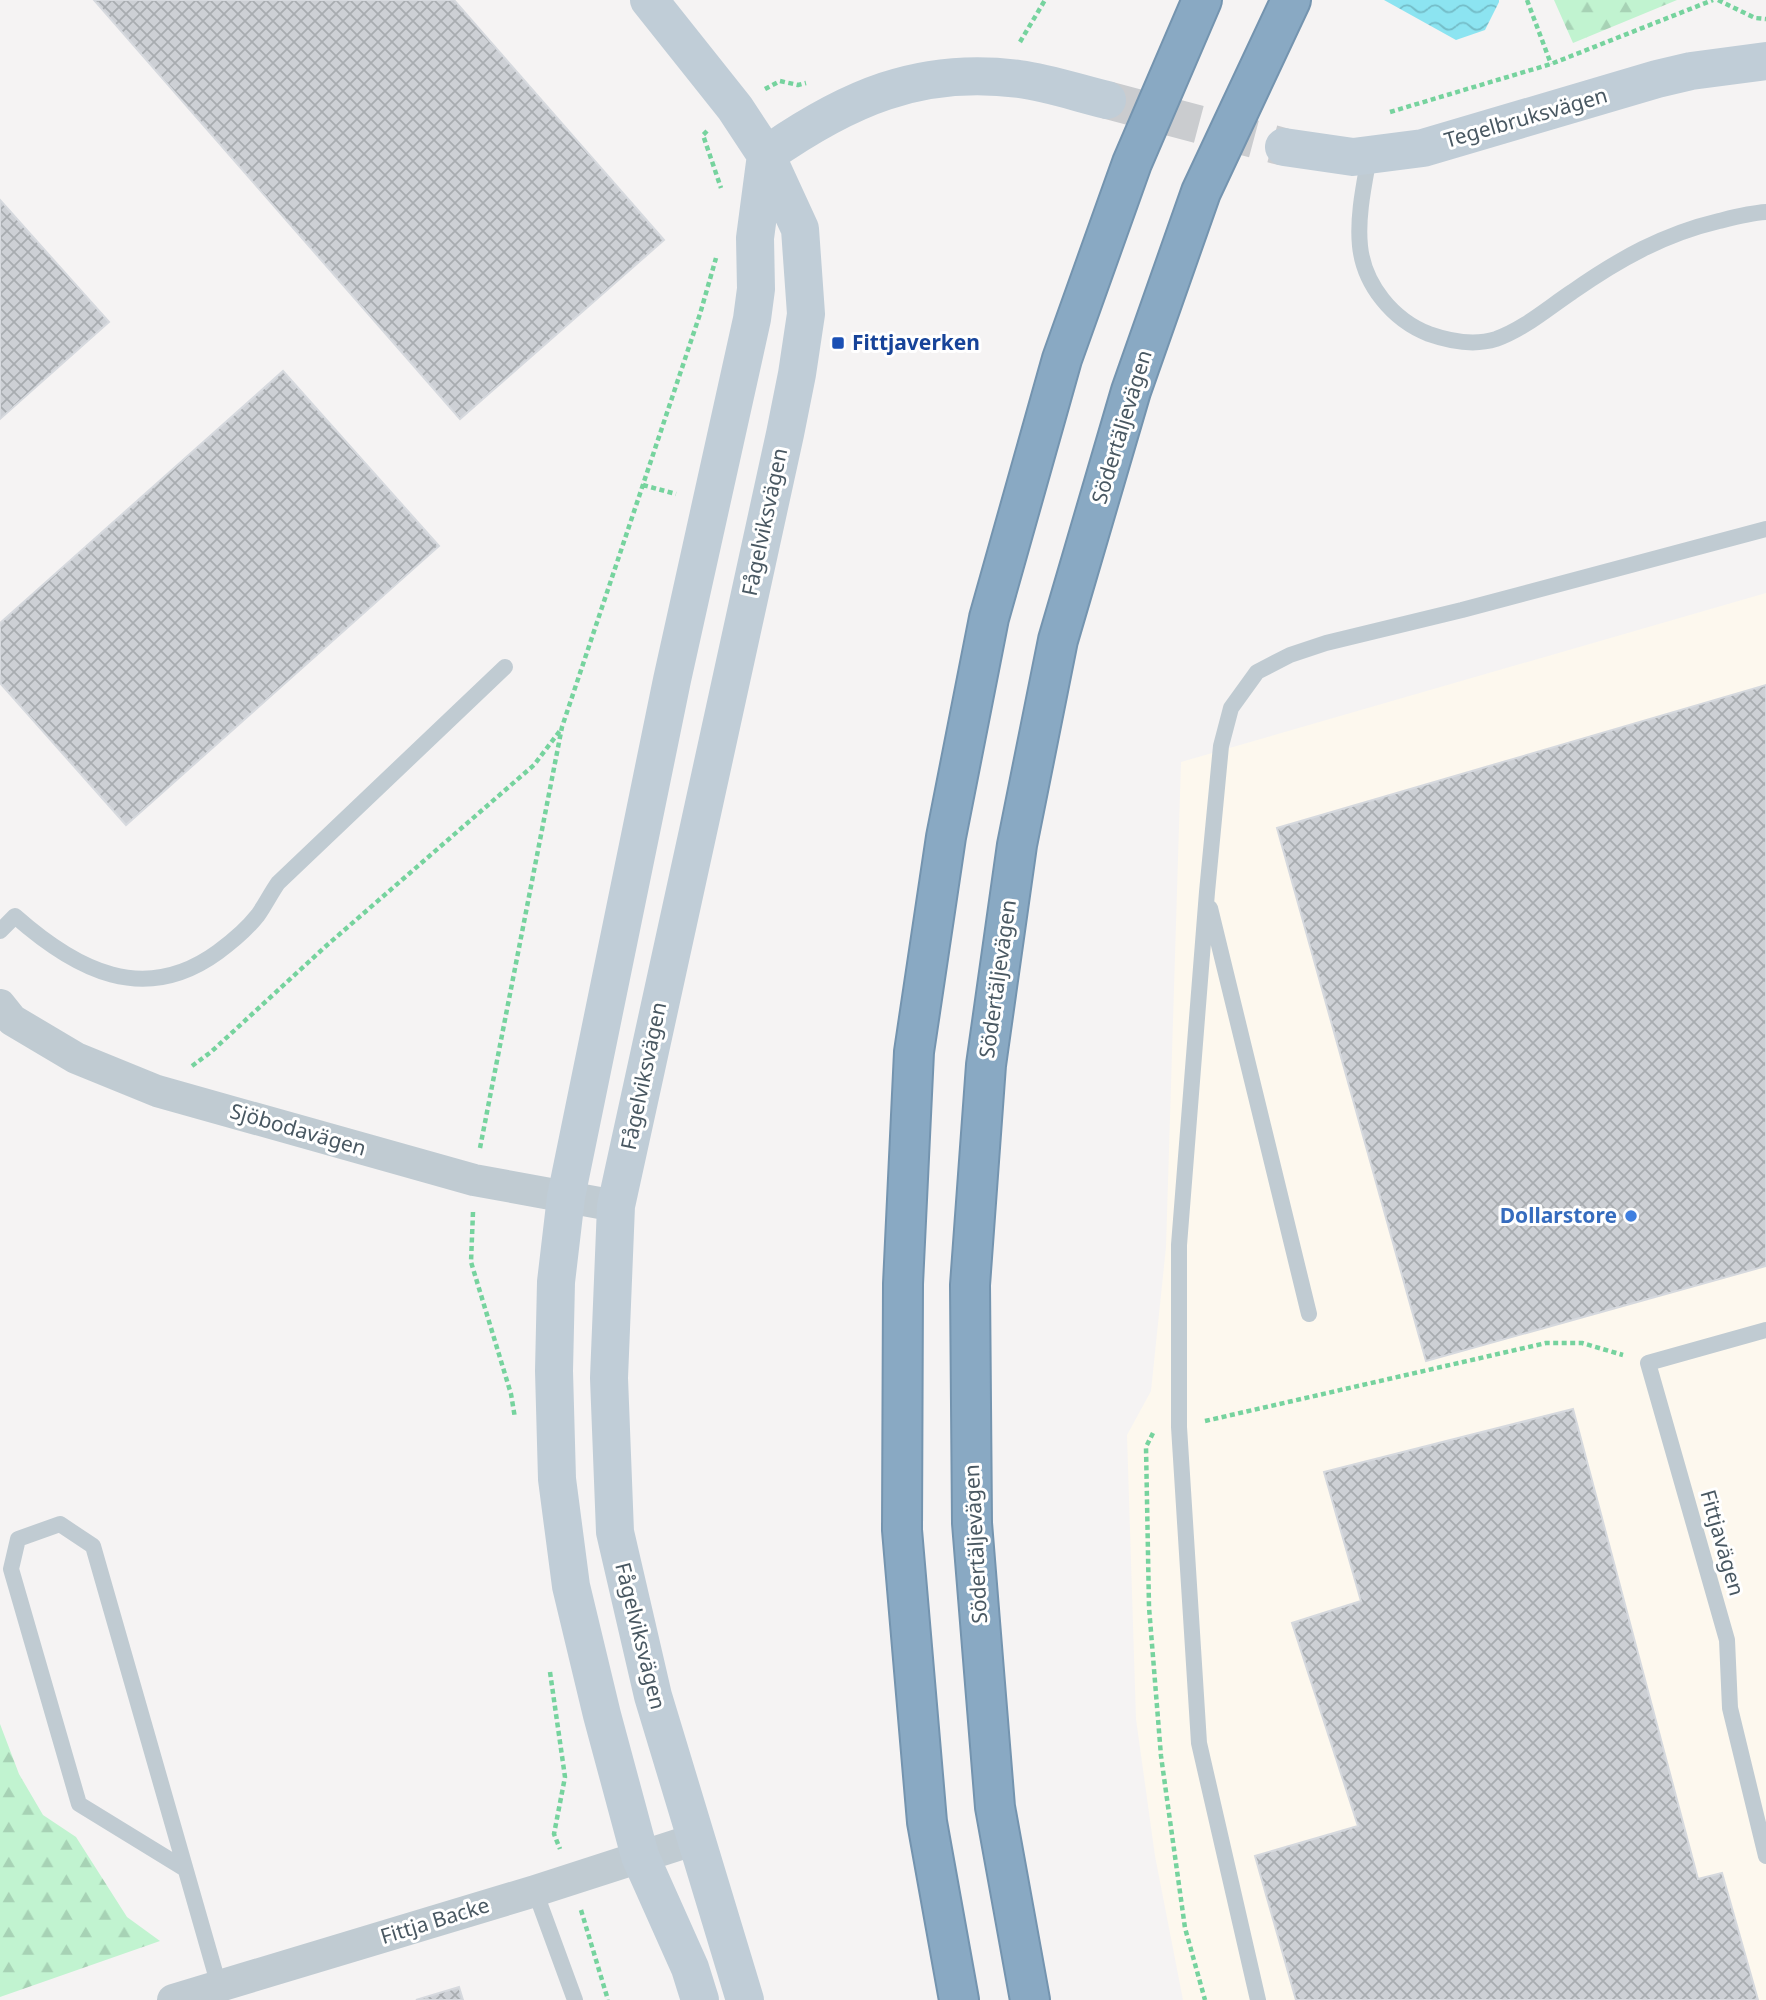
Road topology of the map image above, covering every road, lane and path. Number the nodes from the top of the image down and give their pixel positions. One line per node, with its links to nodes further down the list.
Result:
1 (649, 0): 14 (main road, Fågelviksvägen)
2 (1045, 0): 8 (path)
3 (1202, 0): 42 (highway)
4 (1291, 0): 43 (highway, Södertäljevägen)
5 (1527, 0): 10 (path)
6 (1715, 0): 7 (path); 10 (path)
7 (1766, 19)
8 (1017, 46)
9 (1766, 61): 15 (main road, Tegelbruksvägen)
10 (1551, 64): 12 (path)
11 (1107, 100): 14 (main road)
12 (1381, 114)
13 (1284, 147): 15 (main road, Tegelbruksvägen)
14 (766, 155): 26 (main road); 27 (main road, Fågelviksvägen)
15 (1369, 157): 16 (lane)
16 (1766, 212)
17 (643, 485): 18 (path)
18 (685, 496)
19 (1766, 529): 22 (lane)
20 (505, 667): 23 (lane)
21 (562, 727): 25 (path)
22 (1207, 892): 28 (lane); 31 (lane)
23 (0, 931)
24 (0, 1005): 25 (street, Sjöbodavägen)
25 (158, 1091): 26 (street, Sjöbodavägen)
26 (566, 1197): 27 (street, Sjöbodavägen); 33 (main road)
27 (616, 1206): 32 (main road, Fågelviksvägen)
28 (1309, 1314)
29 (1766, 1330): 30 (lane)
30 (1648, 1363): 31 (path); 34 (lane, Fittjavägen)
31 (1179, 1427): 44 (path); 45 (lane)
32 (696, 1839): 33 (street, Fittja Backe); 41 (main road, Fågelviksvägen)
33 (640, 1856): 36 (street, Fittja Backe); 40 (main road)
34 (1766, 1856)
35 (185, 1869): 35 (lane); 37 (lane)
36 (535, 1891): 37 (street, Fittja Backe); 39 (lane)
37 (219, 1986): 38 (street, Fittja Backe)
38 (173, 2000)
39 (575, 2000)
40 (700, 2000)
41 (745, 2000)
42 (959, 2000)
43 (1031, 2000)
44 (1205, 2000)
45 (1258, 2000)

